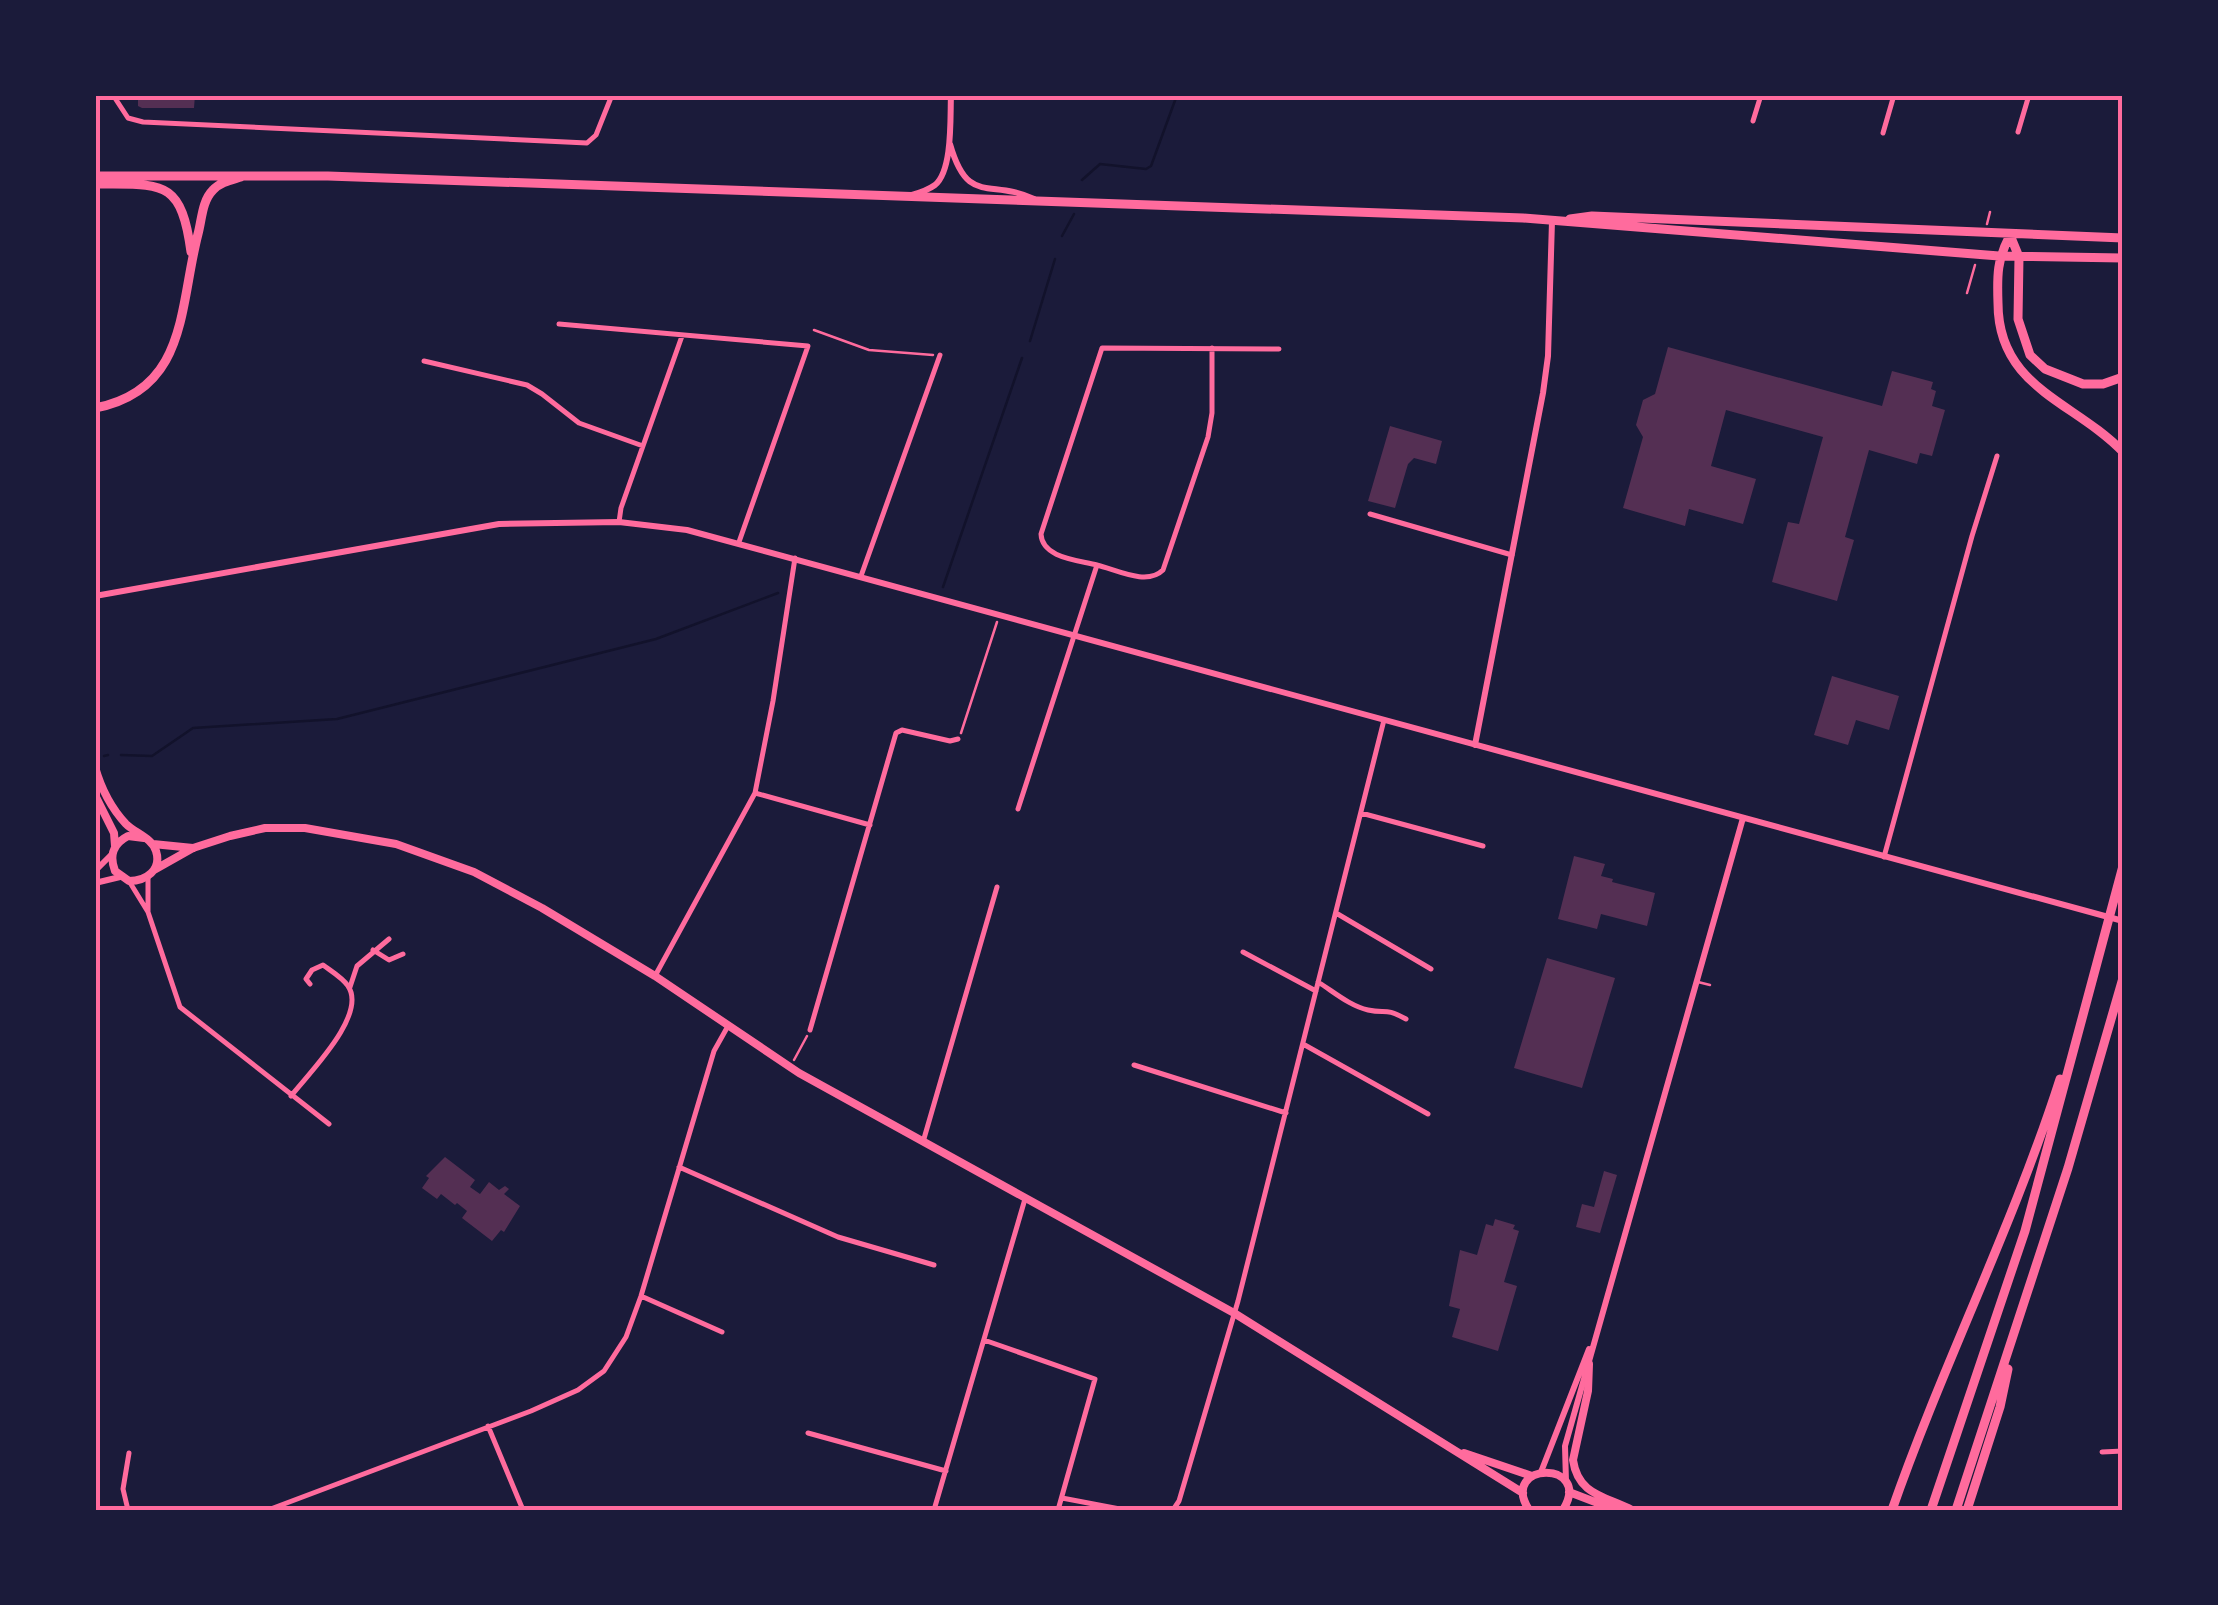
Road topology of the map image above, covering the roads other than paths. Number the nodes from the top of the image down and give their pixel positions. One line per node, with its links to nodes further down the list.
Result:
1 (113, 95): 2 (street)
2 (612, 95)
3 (951, 95): 10 (street)
4 (1761, 95): 7 (street)
5 (1894, 95): 9 (street)
6 (2029, 95): 8 (street)
7 (1753, 121)
8 (2018, 132)
9 (1883, 133)
10 (950, 143): 13 (street); 14 (street)
11 (254, 174): 12 (highway); 13 (highway); 18 (highway)
12 (95, 177): 18 (highway)
13 (910, 195): 14 (highway)
14 (1036, 200): 15 (highway)
15 (1552, 221): 16 (highway); 19 (highway); 36 (street)
16 (2010, 235): 17 (highway); 19 (highway); 20 (highway)
17 (2123, 238)
18 (191, 254): 29 (highway)
19 (1999, 256): 20 (highway); 31 (highway)
20 (2019, 256): 21 (highway); 28 (highway)
21 (2123, 258)
22 (560, 324): 23 (street)
23 (682, 335): 30 (street); 35 (street)
24 (1212, 348): 25 (street); 38 (street); 38 (street)
25 (1278, 349)
26 (940, 355): 39 (street)
27 (424, 361): 30 (street)
28 (2123, 377)
29 (95, 408)
30 (643, 446): 34 (street)
31 (2123, 452)
32 (1997, 456): 56 (street)
33 (1370, 514): 36 (street)
34 (619, 522): 35 (street); 40 (street)
35 (739, 542): 37 (street)
36 (1512, 555): 44 (street)
37 (795, 558): 39 (street); 46 (street)
38 (1098, 566): 41 (street)
39 (861, 576): 41 (street)
40 (95, 596)
41 (1072, 635): 42 (street); 48 (street)
42 (1384, 720): 44 (street); 49 (street)
43 (958, 739): 51 (street)
44 (1475, 745): 50 (street)
45 (95, 767): 52 (main road)
46 (755, 793): 51 (street); 72 (street)
47 (95, 795): 55 (main road)
48 (1018, 809)
49 (1361, 813): 53 (street); 64 (street)
50 (1743, 818): 56 (street); 74 (street)
51 (870, 825): 82 (street)
52 (148, 840): 54 (main road); 55 (main road); 59 (main road)
53 (1483, 846)
54 (193, 848): 59 (main road); 72 (main road)
55 (113, 850): 58 (street); 60 (main road)
56 (1884, 857): 65 (street)
57 (2123, 866): 67 (highway)
58 (95, 871)
59 (151, 874): 60 (main road); 63 (street)
60 (125, 879): 61 (street); 63 (street)
61 (95, 884)
62 (996, 887): 89 (street)
63 (148, 912): 85 (street)
64 (1336, 913): 71 (street); 75 (street)
65 (2123, 921)
66 (389, 939): 68 (street)
67 (2102, 947): 121 (highway); 122 (highway)
68 (373, 950): 70 (street); 78 (street)
69 (1242, 952): 79 (street)
70 (403, 954)
71 (1430, 969)
72 (655, 976): 81 (main road)
73 (2123, 978): 95 (highway)
74 (1696, 981): 77 (lane); 98 (street)
75 (1318, 982): 79 (street); 80 (street)
76 (310, 984): 78 (street)
77 (1710, 986)
78 (350, 987): 85 (street)
79 (1316, 991): 83 (street)
80 (1406, 1019)
81 (728, 1026): 89 (main road); 90 (street)
82 (810, 1030)
83 (1303, 1044): 86 (street); 87 (street)
84 (1134, 1064): 86 (street)
85 (291, 1096): 88 (street)
86 (1286, 1113): 94 (street)
87 (1428, 1114)
88 (329, 1124)
89 (923, 1142): 91 (main road)
90 (679, 1166): 92 (street); 93 (street)
91 (1027, 1197): 94 (main road); 97 (street)
92 (934, 1265)
93 (642, 1296): 96 (street); 100 (street)
94 (1234, 1313): 102 (main road); 117 (street)
95 (2016, 1328): 123 (highway); 124 (highway)
96 (722, 1332)
97 (984, 1340): 106 (street); 109 (street)
98 (1592, 1344): 99 (street); 107 (street)
99 (1589, 1364): 108 (street); 120 (main road)
100 (488, 1426): 112 (street); 113 (street)
101 (808, 1433): 106 (street)
102 (1442, 1443): 107 (main road); 110 (main road)
103 (128, 1452): 111 (street)
104 (2102, 1452): 105 (street)
105 (2123, 1452)
106 (946, 1471): 114 (street)
107 (1536, 1474): 108 (main road); 110 (main road)
108 (1567, 1487): 118 (main road); 119 (main road)
109 (1062, 1498): 115 (street); 116 (street)
110 (1524, 1504)
111 (128, 1510)
112 (268, 1510)
113 (523, 1510)
114 (934, 1510)
115 (1058, 1510)
116 (1125, 1510)
117 (1173, 1510)
118 (1563, 1510)
119 (1616, 1510)
120 (1632, 1510)
121 (1892, 1510)
122 (1931, 1510)
123 (1956, 1510)
124 (1967, 1510)

